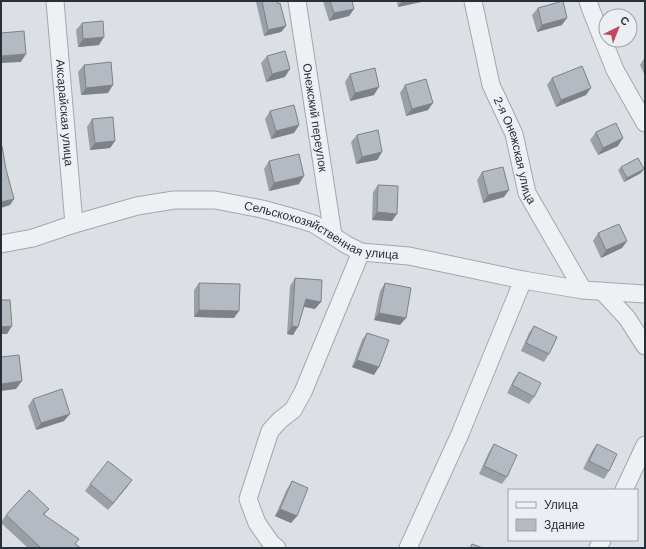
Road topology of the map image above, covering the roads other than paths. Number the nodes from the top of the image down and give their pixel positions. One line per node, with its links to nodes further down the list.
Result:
1 (55, 1): 6 (street, Аксарайская улица)
2 (297, 1): 7 (street, Онежский переулок)
3 (473, 1): 11 (street, 2-я Онежская улица)
4 (588, 1): 5 (street)
5 (645, 123)
6 (74, 224): 7 (street, Сельскохозяйственная улица); 8 (street, Сельскохозяйственная улица)
7 (333, 235): 9 (street, Сельскохозяйственная улица)
8 (1, 244)
9 (361, 252): 10 (street, Сельскохозяйственная улица); 17 (street)
10 (523, 280): 11 (street, Сельскохозяйственная улица); 18 (street)
11 (583, 290): 12 (street, Сельскохозяйственная улица)
12 (602, 291): 13 (street, Сельскохозяйственная улица); 14 (street)
13 (645, 294)
14 (645, 346)
15 (645, 445): 16 (street)
16 (624, 489)
17 (277, 548)
18 (408, 548)

